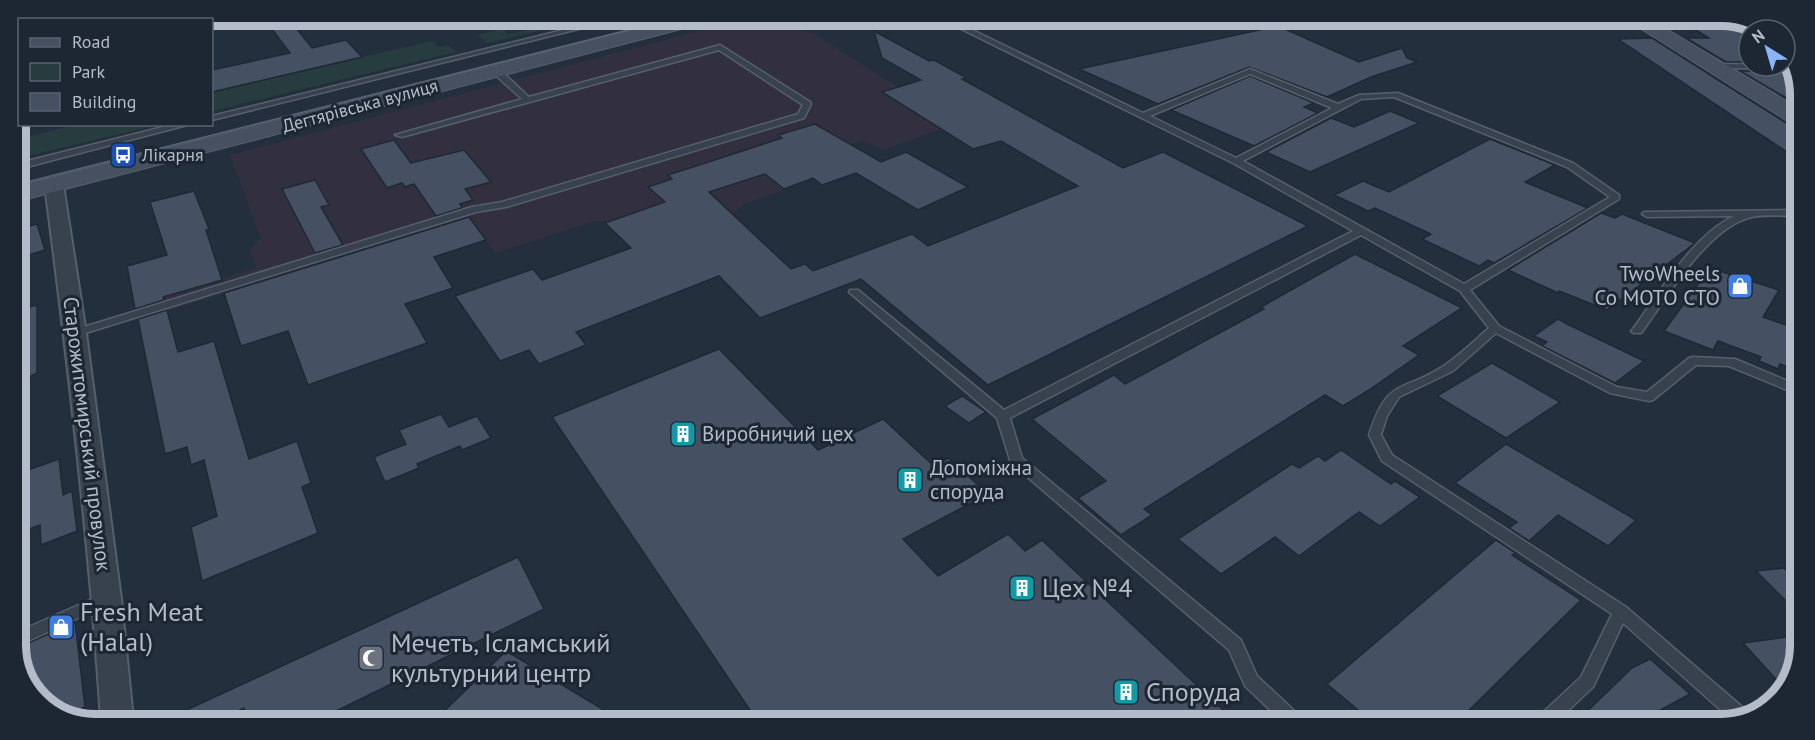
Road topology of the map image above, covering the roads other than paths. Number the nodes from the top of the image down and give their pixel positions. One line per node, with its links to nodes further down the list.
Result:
1 (587, 26): 12 (lane)
2 (670, 26): 7 (main road, Дегтярівська вулиця)
3 (958, 26): 11 (lane)
4 (1649, 26): 5 (main road)
5 (1714, 66): 6 (lane); 10 (main road)
6 (1737, 66)
7 (496, 70): 8 (lane); 17 (main road, Дегтярівська вулиця)
8 (528, 100): 14 (lane); 27 (lane)
9 (1340, 108): 11 (lane); 15 (lane); 23 (lane)
10 (1789, 112)
11 (1142, 116): 15 (lane)
12 (213, 118)
13 (179, 126): 16 (lane)
14 (399, 135)
15 (1236, 161): 22 (lane)
16 (26, 164)
17 (54, 185): 18 (main road, Дегтярівська вулиця); 27 (street, Старожитомирський провулок)
18 (26, 192)
19 (1754, 213): 20 (lane); 21 (lane); 26 (lane)
20 (1789, 213)
21 (1647, 214)
22 (1359, 232): 23 (lane); 29 (lane)
23 (1464, 289): 25 (lane)
24 (854, 292): 29 (lane)
25 (1495, 328): 28 (lane); 31 (lane)
26 (1637, 332)
27 (75, 333): 30 (street, Старожитомирський провулок)
28 (1790, 387)
29 (1003, 416): 35 (lane)
30 (107, 599): 32 (lane); 34 (street, Старожитомирський провулок)
31 (1621, 612): 33 (lane); 36 (lane)
32 (26, 634)
33 (1736, 713)
34 (117, 714)
35 (1286, 714)
36 (1553, 714)

